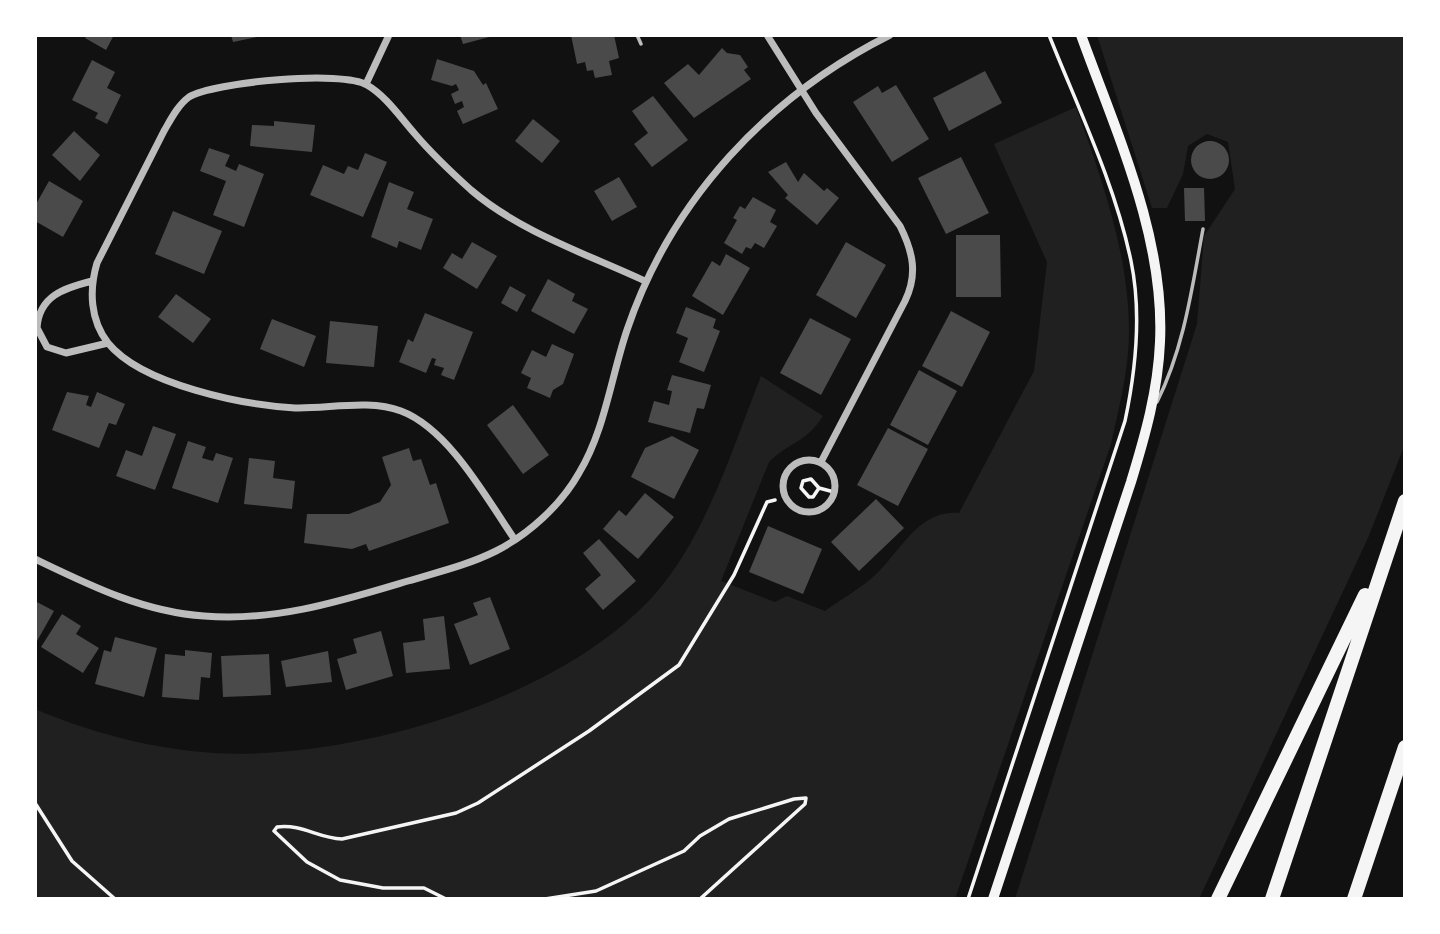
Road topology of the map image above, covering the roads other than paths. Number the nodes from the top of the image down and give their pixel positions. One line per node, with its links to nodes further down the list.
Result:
1 (389, 35): 7 (street)
2 (638, 35): 6 (lane)
3 (766, 35): 8 (street)
4 (890, 35): 8 (street)
5 (1081, 35): 13 (main road)
6 (640, 44)
7 (366, 84): 10 (street); 11 (street)
8 (800, 90): 11 (street); 14 (street)
9 (1203, 229): 13 (lane)
10 (92, 281): 12 (street); 12 (street)
11 (645, 281): 16 (street)
12 (108, 343): 16 (street)
13 (1150, 416): 20 (main road)
14 (821, 462): 14 (street)
15 (1405, 501): 17 (highway)
16 (515, 540): 18 (street)
17 (1389, 546): 21 (highway); 22 (highway)
18 (35, 559)
19 (1405, 747): 23 (highway)
20 (993, 899)
21 (1218, 899)
22 (1272, 899)
23 (1354, 899)

